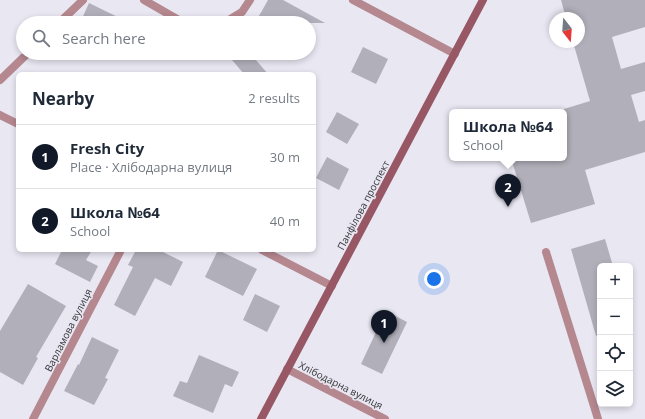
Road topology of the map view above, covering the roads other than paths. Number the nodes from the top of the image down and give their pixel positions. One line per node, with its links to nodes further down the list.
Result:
1 (83, 0): 6 (street)
2 (144, 0): 7 (street)
3 (250, 0): 8 (street)
4 (353, 0): 9 (street)
5 (483, 0): 9 (main road, Панфілова проспект)
6 (66, 16)
7 (172, 16)
8 (235, 16)
9 (454, 54): 17 (main road, Панфілова проспект)
10 (21, 60): 11 (street)
11 (0, 80)
12 (0, 115): 13 (street)
13 (16, 123)
14 (120, 252): 19 (street, Варламова вулиця)
15 (266, 252): 17 (street)
16 (546, 252): 22 (street)
17 (332, 286): 18 (main road, Панфілова проспект)
18 (288, 369): 20 (main road, Панфілова проспект); 21 (street, Хлібодарна вулиця)
19 (33, 419)
20 (261, 419)
21 (385, 419)
22 (598, 419)

